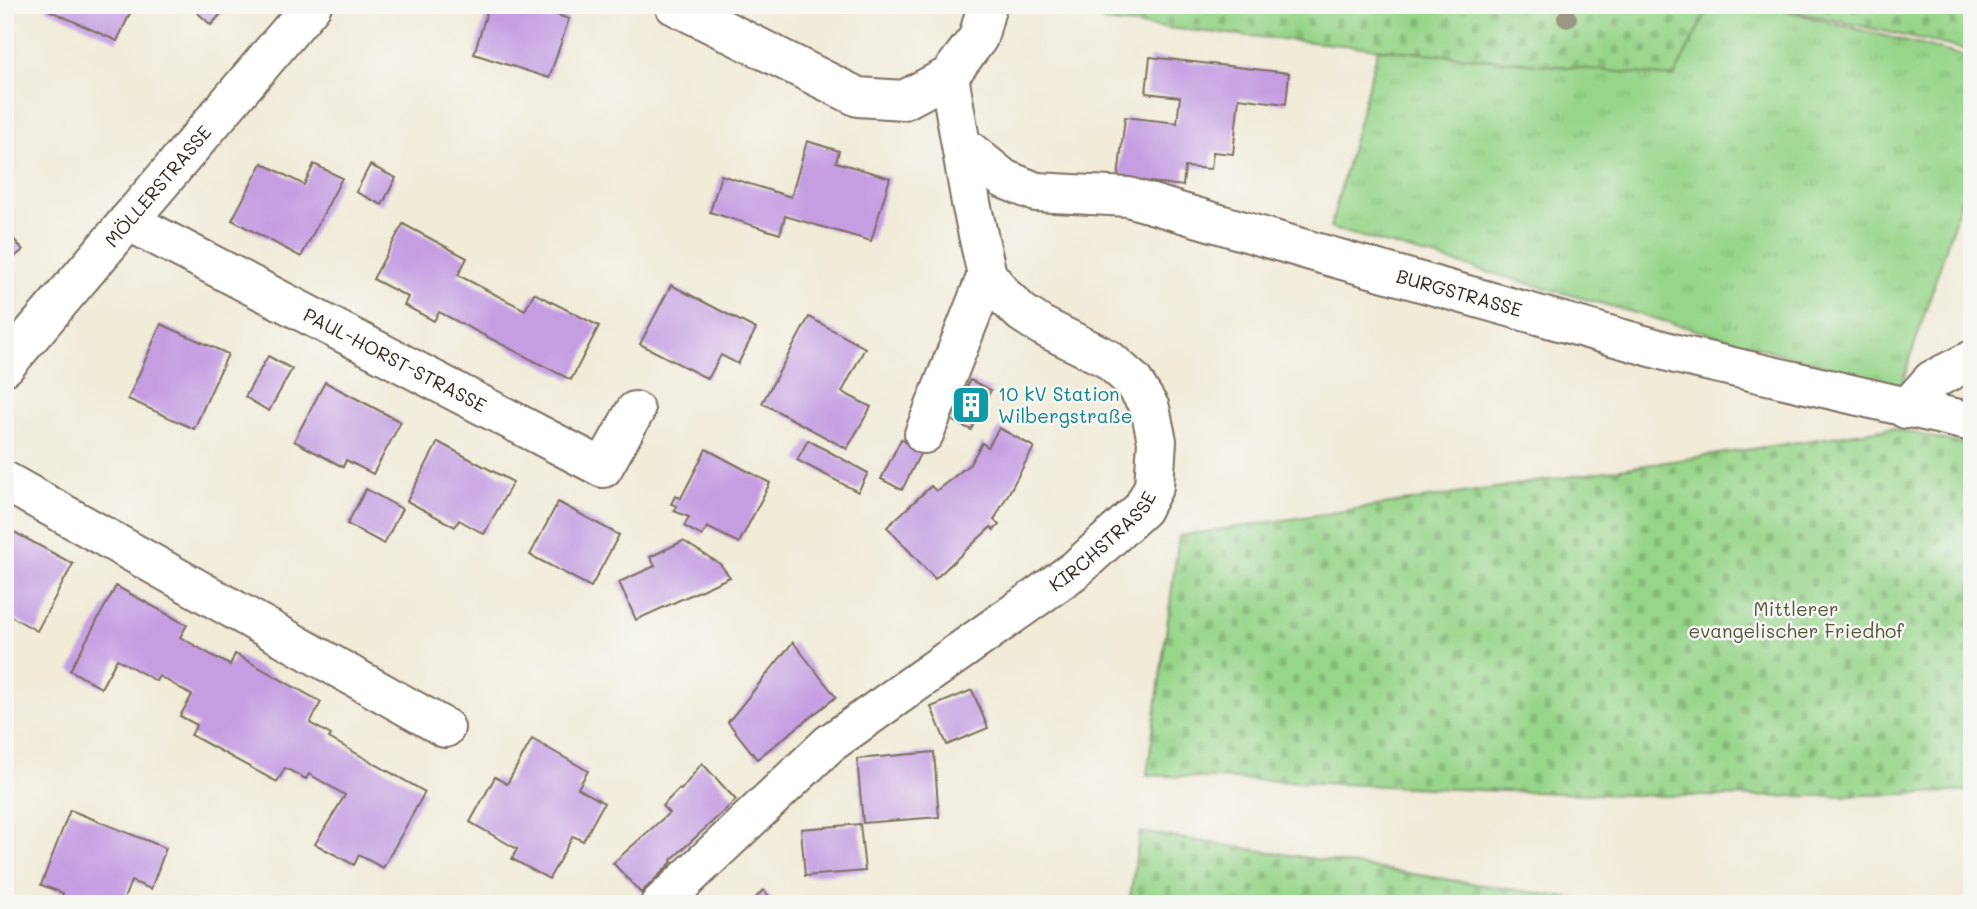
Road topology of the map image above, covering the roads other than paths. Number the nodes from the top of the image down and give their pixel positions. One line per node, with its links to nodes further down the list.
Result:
1 (312, 5): 6 (street, MÖLLERSTRASSE)
2 (674, 5): 4 (street)
3 (987, 5): 4 (street)
4 (949, 76): 5 (street, KIRCHSTRASSE)
5 (961, 144): 7 (street, KIRCHSTRASSE); 10 (street, BURGSTRASSE)
6 (128, 222): 9 (street, MÖLLERSTRASSE); 11 (street, PAUL-HORST-STRASSE)
7 (988, 275): 13 (street); 16 (street, KIRCHSTRASSE)
8 (1972, 360): 10 (street)
9 (5, 366)
10 (1906, 409): 12 (street, BURGSTRASSE)
11 (635, 411)
12 (1972, 422)
13 (924, 434)
14 (5, 481): 15 (street)
15 (445, 728)
16 (660, 904)

